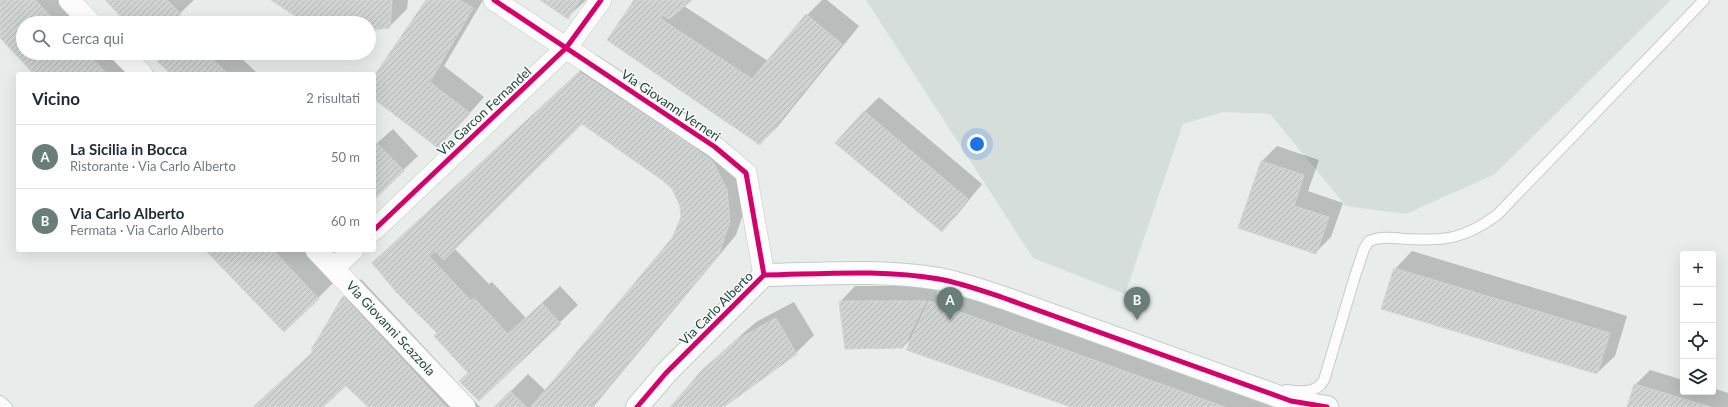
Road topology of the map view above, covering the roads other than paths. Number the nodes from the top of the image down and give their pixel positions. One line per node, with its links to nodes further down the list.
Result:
1 (69, 0): 5 (street)
2 (494, 0): 6 (street, Via Giovanni Verneri)
3 (601, 0): 6 (street, Via Garcon Fernandel)
4 (1704, 0): 14 (lane)
5 (84, 16)
6 (566, 48): 9 (street, Via Garcon Fernandel); 13 (street, Via Giovanni Verneri)
7 (128, 60): 8 (street)
8 (140, 72)
9 (376, 228)
10 (318, 252): 12 (street, Via Giovanni Scazzola)
11 (351, 252): 12 (street)
12 (334, 268): 18 (street, Via Giovanni Scazzola)
13 (764, 275): 14 (street, Via Carlo Alberto); 19 (street, Via Carlo Alberto)
14 (1245, 384): 16 (street, Via Carlo Alberto)
15 (0, 401): 17 (lane)
16 (1296, 404): 20 (street, Via Carlo Alberto)
17 (7, 407)
18 (465, 407)
19 (638, 407)
20 (1327, 407)

